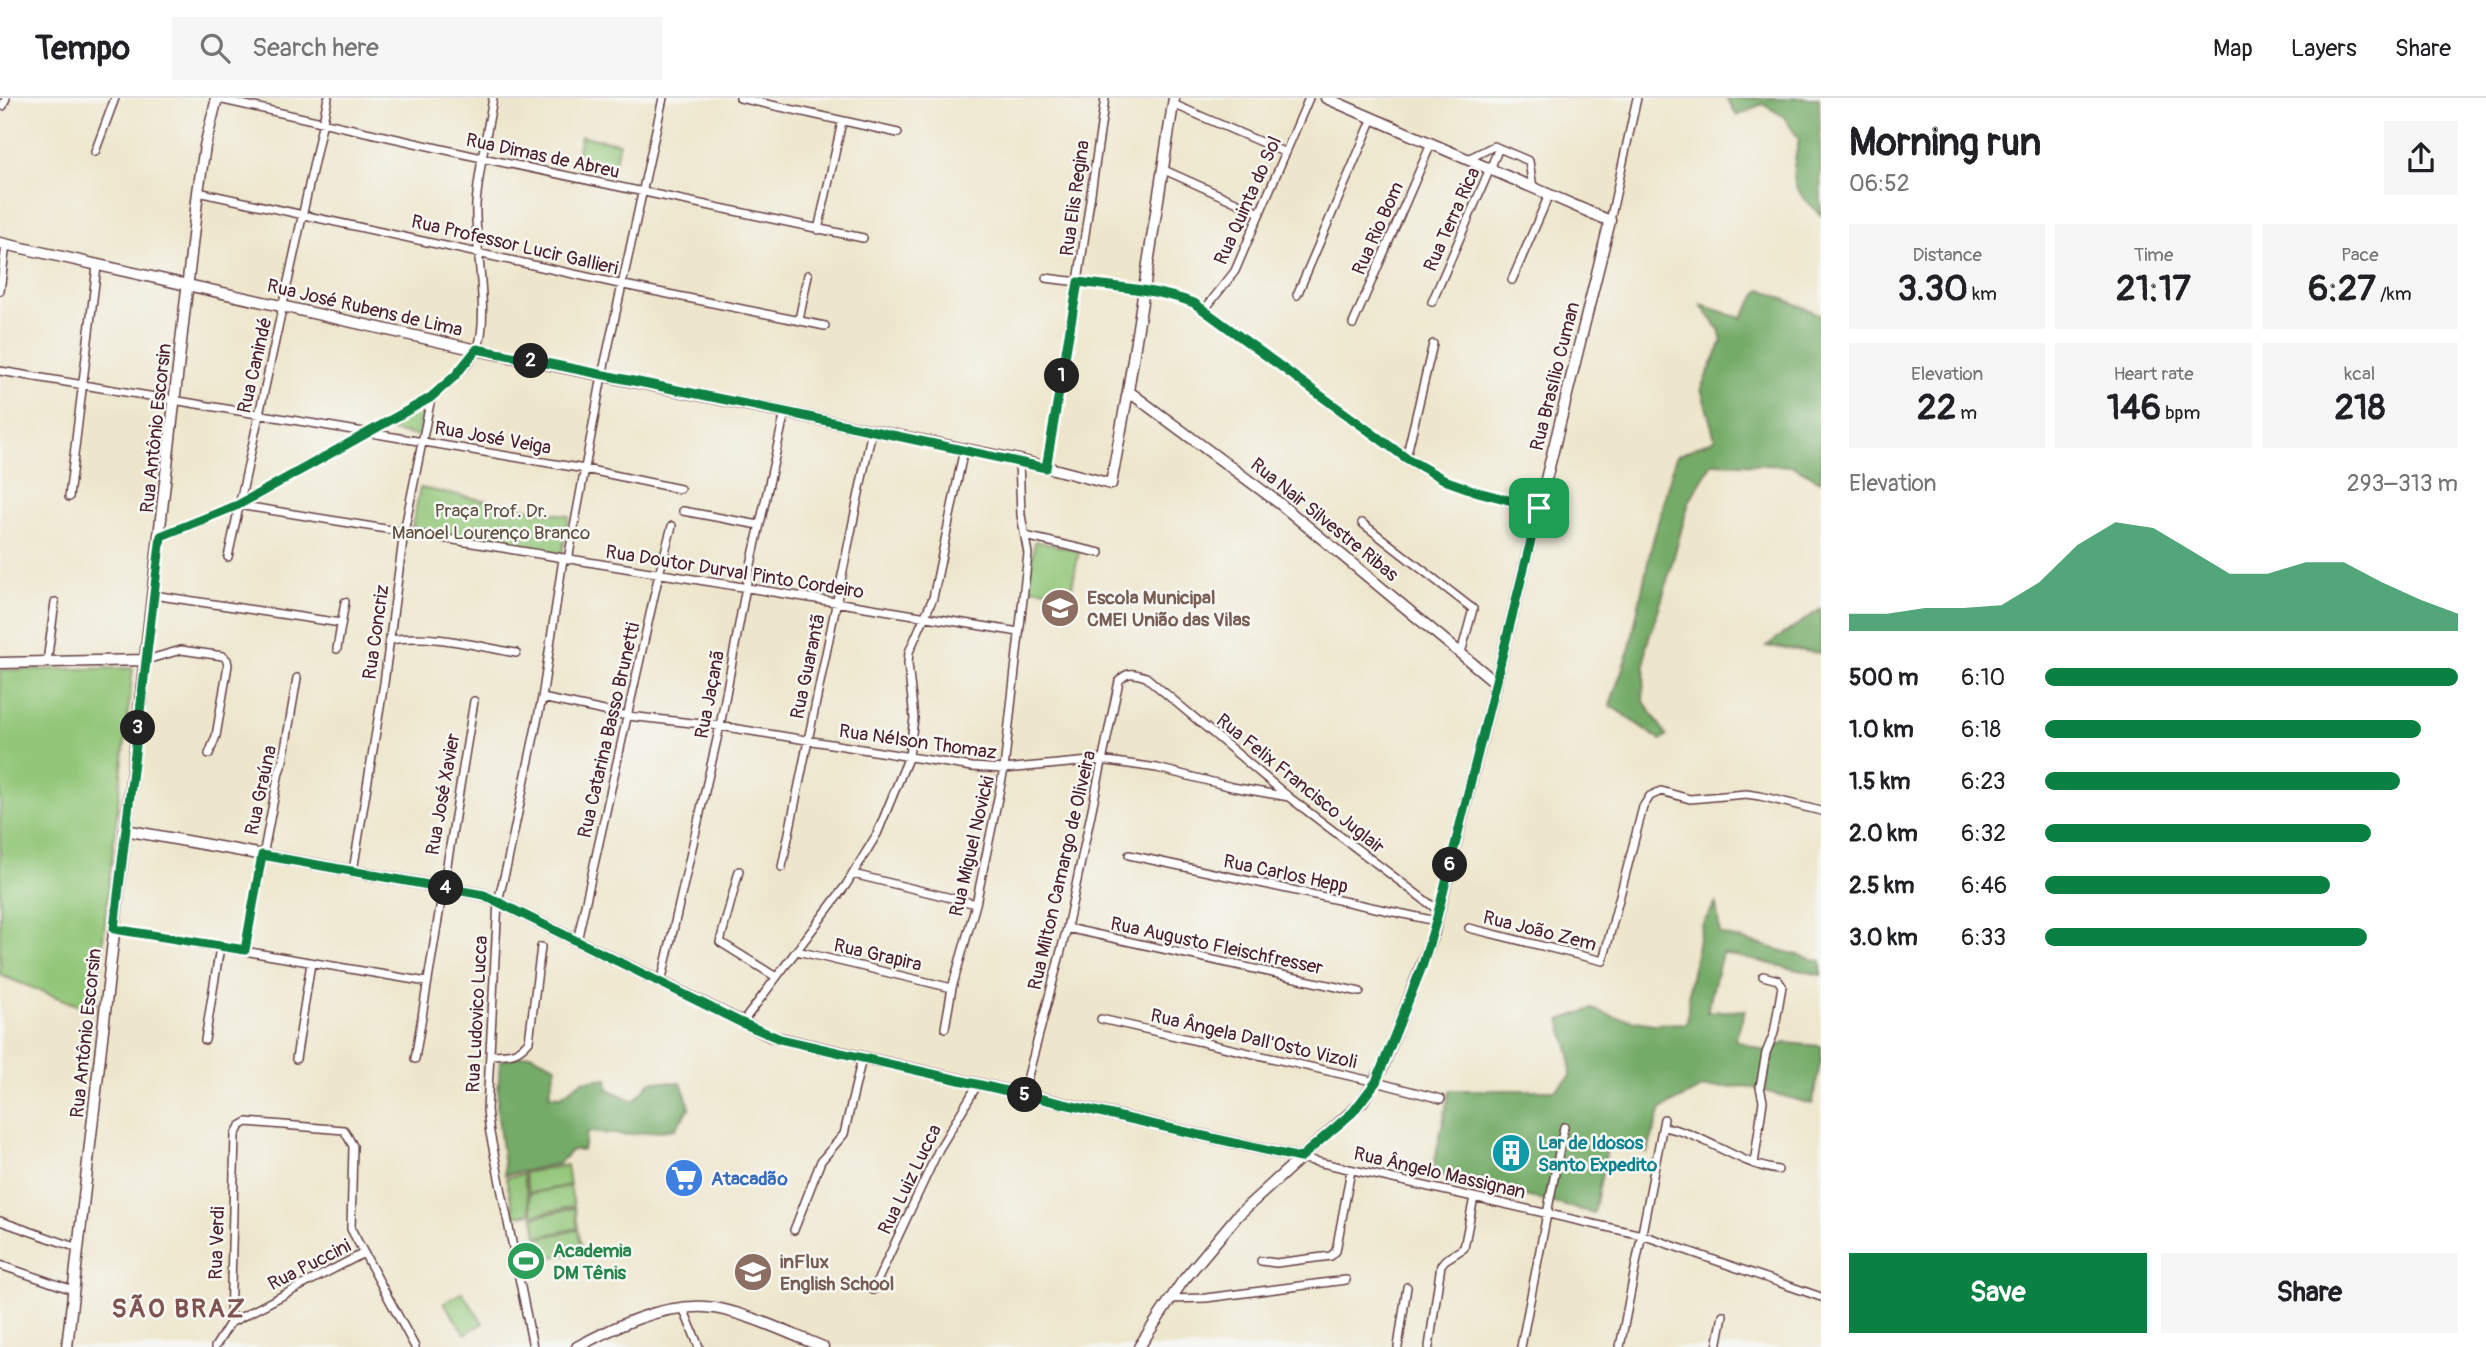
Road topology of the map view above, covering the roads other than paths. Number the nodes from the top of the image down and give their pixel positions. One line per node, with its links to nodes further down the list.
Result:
1 (116, 98): 18 (street)
2 (216, 98): 14 (street, Rua Dimas de Abreu); 25 (street, Rua Antônio Escorsin)
3 (328, 98): 14 (street, Rua Canindé)
4 (493, 98): 20 (street)
5 (663, 98): 26 (street, Rua Ludovico Lucca)
6 (740, 98): 13 (street)
7 (1105, 98): 39 (street, Rua Elis Regina)
8 (1309, 98): 19 (street, Rua Quinta do Sol)
9 (1326, 98): 12 (street)
10 (1637, 98): 30 (street, Rua Brasílio Cuman)
11 (1174, 101): 19 (street); 22 (street)
12 (1373, 118): 16 (street); 44 (street)
13 (842, 122): 15 (street); 31 (street)
14 (323, 123): 20 (street, Rua Dimas de Abreu); 29 (street, Rua Canindé)
15 (898, 133)
16 (1431, 144): 21 (street); 49 (street, Rua Rio Bom)
17 (1499, 148): 21 (street); 23 (street, Rua Terra Rica); 24 (street)
18 (95, 152)
19 (1286, 153): 28 (street, Rua Quinta do Sol)
20 (482, 158): 26 (street, Rua Dimas de Abreu); 34 (street)
21 (1467, 159): 23 (street)
22 (1162, 169): 28 (street); 43 (street)
23 (1490, 169): 24 (street); 45 (street, Rua Terra Rica)
24 (1533, 188): 27 (street)
25 (198, 192): 29 (street, Rua Professor Lucir Gallieri); 40 (street, Rua Antônio Escorsin)
26 (642, 192): 31 (street, Rua Dimas de Abreu); 41 (street, Rua Ludovico Lucca)
27 (1549, 195): 30 (street); 38 (street)
28 (1260, 213): 47 (street, Rua Quinta do Sol)
29 (304, 214): 34 (street, Rua Professor Lucir Gallieri); 46 (street, Rua Canindé)
30 (1610, 221): 72 (street, Rua Brasílio Cuman)
31 (818, 230): 32 (street, Rua Dimas de Abreu)
32 (863, 238)
33 (3, 244): 35 (street, Rua José Rubens de Lima); 42 (street)
34 (477, 251): 41 (street, Rua Professor Lucir Gallieri); 52 (street)
35 (97, 266): 40 (street, Rua José Rubens de Lima); 55 (street)
36 (808, 275): 48 (street)
37 (1046, 278): 39 (street)
38 (1511, 280)
39 (1078, 282): 43 (street); 67 (street, Rua Elis Regina)
40 (188, 285): 46 (street, Rua José Rubens de Lima); 58 (street, Rua Antônio Escorsin)
41 (624, 285): 48 (street, Rua Professor Lucir Gallieri); 54 (street, Rua Ludovico Lucca)
42 (0, 291)
43 (1143, 291): 47 (street); 56 (street)
44 (1297, 295)
45 (1432, 302)
46 (284, 307): 52 (street, Rua José Rubens de Lima); 60 (street, Rua Canindé)
47 (1205, 309): 65 (street)
48 (799, 320): 50 (street, Rua Professor Lucir Gallieri)
49 (1353, 324)
50 (825, 326)
51 (1433, 344): 65 (street)
52 (477, 349): 54 (street, Rua José Rubens de Lima); 57 (street)
53 (0, 371): 55 (street, Rua José Veiga)
54 (603, 376): 59 (street, Rua José Rubens de Lima); 68 (street, Rua Ludovico Lucca)
55 (82, 385): 58 (street, Rua José Veiga); 70 (street)
56 (1128, 391): 67 (street, Rua José Rubens de Lima); 95 (street, Rua Nair Silvestre Ribas)
57 (430, 398): 62 (street); 63 (street, Rua Concriz)
58 (175, 399): 60 (street, Rua José Veiga); 78 (street, Rua Antônio Escorsin)
59 (785, 412): 61 (street, Rua José Rubens de Lima); 75 (street, Rua Jaçanã)
60 (258, 416): 62 (street, Rua José Veiga); 71 (street, Rua Canindé)
61 (872, 430): 64 (street, Rua José Rubens de Lima); 88 (street, Rua Guarantã)
62 (367, 432): 63 (street, Rua José Veiga); 71 (street)
63 (421, 441): 68 (street, Rua José Veiga); 77 (street, Rua Concriz)
64 (964, 449): 66 (street, Rua José Rubens de Lima); 89 (street)
65 (1406, 458): 72 (street)
66 (1019, 460): 67 (street, Rua José Rubens de Lima); 79 (street, Rua Miguel Novicki)
67 (1046, 468)
68 (585, 469): 69 (street, Rua José Veiga); 82 (street, Rua Ludovico Lucca)
69 (680, 489)
70 (69, 497)
71 (238, 505): 77 (street, Rua Doutor Durval Pinto Cordeiro); 78 (street); 81 (street, Rua Canindé)
72 (1539, 508): 101 (street, Rua Brasílio Cuman)
73 (683, 511): 75 (street)
74 (1362, 523): 95 (street)
75 (760, 525): 84 (street, Rua Jaçanã)
76 (672, 526): 83 (street, Rua Catarina Basso Brunetti)
77 (404, 532): 82 (street, Rua Doutor Durval Pinto Cordeiro); 92 (street, Rua Concriz)
78 (161, 536): 85 (street, Rua Antônio Escorsin)
79 (1025, 536): 80 (street); 91 (street, Rua Miguel Novicki)
80 (1100, 552)
81 (228, 557)
82 (566, 559): 83 (street, Rua Doutor Durval Pinto Cordeiro); 102 (street, Rua Ludovico Lucca)
83 (659, 574): 84 (street, Rua Doutor Durval Pinto Cordeiro); 104 (street, Rua Catarina Basso Brunetti)
84 (746, 587): 88 (street, Rua Doutor Durval Pinto Cordeiro); 105 (street, Rua Jaçanã)
85 (153, 595): 90 (street); 96 (street, Rua Antônio Escorsin)
86 (55, 602): 97 (street)
87 (345, 602): 90 (street)
88 (836, 603): 89 (street, Rua Doutor Durval Pinto Cordeiro); 106 (street, Rua Guarantã)
89 (925, 618): 91 (street, Rua Doutor Durval Pinto Cordeiro); 108 (street)
90 (341, 623): 93 (street)
91 (1019, 632): 110 (street, Rua Miguel Novicki)
92 (390, 639): 94 (street); 117 (street, Rua Concriz)
93 (337, 649)
94 (516, 653)
95 (1461, 653): 101 (street, Rua Nair Silvestre Ribas)
96 (146, 660): 97 (street); 107 (street); 113 (street, Rua Antônio Escorsin)
97 (47, 662): 98 (street)
98 (0, 663)
99 (1146, 677): 109 (street, Rua Milton Camargo de Oliveira); 111 (street, Rua Felix Francisco Juglair)
100 (297, 678): 114 (street, Rua Graúna)
101 (1495, 682): 123 (street, Rua Brasílio Cuman)
102 (542, 698): 104 (street, Rua Nélson Thomaz); 121 (street, Rua Ludovico Lucca)
103 (474, 701): 120 (street, Rua José Xavier)
104 (628, 716): 105 (street, Rua Nélson Thomaz); 127 (street, Rua Catarina Basso Brunetti)
105 (720, 726): 106 (street, Rua Nélson Thomaz); 136 (street, Rua Jaçanã)
106 (808, 740): 108 (street, Rua Nélson Thomaz); 116 (street, Rua Guarantã)
107 (209, 754)
108 (909, 756): 110 (street, Rua Nélson Thomaz); 119 (street)
109 (1101, 760): 110 (street, Rua Nélson Thomaz); 111 (street, Rua Nélson Thomaz); 124 (street, Rua Milton Camargo de Oliveira)
110 (1004, 769): 122 (street, Rua Miguel Novicki)
111 (1290, 798): 123 (street, Rua Felix Francisco Juglair)
112 (1821, 811): 125 (street, Rua João Zem)
113 (125, 830): 114 (street, Rua Ângelo Massignan); 126 (street, Rua Antônio Escorsin)
114 (262, 855): 117 (street, Rua Ângelo Massignan); 130 (street, Rua Graúna)
115 (1129, 855): 123 (street, Rua Carlos Hepp)
116 (782, 867)
117 (353, 871): 120 (street, Rua Ângelo Massignan)
118 (739, 871): 134 (street)
119 (853, 874): 122 (street); 131 (street)
120 (442, 887): 121 (street, Rua Ângelo Massignan); 135 (street, Rua José Xavier)
121 (498, 901): 127 (street, Rua Ângelo Massignan); 143 (street, Rua Ludovico Lucca)
122 (976, 904): 137 (street, Rua Miguel Novicki)
123 (1438, 916): 147 (street, Rua Brasílio Cuman)
124 (1067, 928): 138 (street, Rua Augusto Fleischfresser); 149 (street, Rua Milton Camargo de Oliveira)
125 (1469, 928)
126 (114, 929): 128 (street); 161 (street, Rua Antônio Escorsin)
127 (577, 941): 136 (street, Rua Ângelo Massignan)
128 (220, 947): 130 (street); 142 (street)
129 (541, 947): 143 (street)
130 (245, 950): 132 (street)
131 (797, 951): 134 (street); 137 (street, Rua Grapira)
132 (311, 963): 135 (street); 145 (street)
133 (1763, 976): 153 (street)
134 (776, 977): 140 (street)
135 (427, 982): 146 (street, Rua José Xavier)
136 (661, 983): 140 (street, Rua Ângelo Massignan)
137 (952, 988): 141 (street, Rua Miguel Novicki)
138 (1360, 992)
139 (1101, 1019): 147 (street, Rua Ângela Dall'Osto Vizoli)
140 (742, 1023): 144 (street, Rua Ângelo Massignan)
141 (945, 1028)
142 (205, 1040)
143 (490, 1055): 177 (street, Rua Ludovico Lucca)
144 (863, 1058): 148 (street, Rua Ângelo Massignan); 159 (street)
145 (296, 1059)
146 (415, 1059)
147 (1376, 1082): 150 (street, Rua Ângela Dall'Osto Vizoli); 152 (street, Rua Brasílio Cuman)
148 (978, 1084): 149 (street, Rua Ângelo Massignan); 168 (street, Rua Luiz Lucca)
149 (1023, 1095): 152 (street, Rua Ângelo Massignan)
150 (1441, 1099)
151 (1564, 1128): 157 (street)
152 (1300, 1158): 154 (street, Rua Ângelo Massignan); 170 (street, Rua Brasílio Cuman)
153 (1754, 1164): 155 (street); 160 (street)
154 (1351, 1170): 156 (street, Rua Ângelo Massignan); 163 (street)
155 (1778, 1170)
156 (1474, 1197): 157 (street, Rua Ângelo Massignan); 183 (street)
157 (1548, 1214): 160 (street, Rua Ângelo Massignan); 184 (street)
158 (0, 1221): 161 (street)
159 (794, 1230)
160 (1642, 1235): 169 (street, Rua Ângelo Massignan); 185 (street)
161 (78, 1248): 167 (street, Rua Antônio Escorsin)
162 (364, 1253): 173 (street, Rua Puccini); 173 (street, Rua Verdi); 176 (street)
163 (1261, 1261)
164 (0, 1265): 167 (street)
165 (1346, 1280): 170 (street)
166 (1407, 1287): 182 (street)
167 (73, 1290): 174 (street, Rua Antônio Escorsin)
168 (873, 1290)
169 (1821, 1297)
170 (1170, 1299): 181 (street, Rua Brasílio Cuman)
171 (683, 1308): 178 (street); 179 (street); 180 (street)
172 (1723, 1315): 186 (street)
173 (230, 1323): 175 (street)
174 (67, 1347)
175 (215, 1347)
176 (415, 1347)
177 (533, 1347)
178 (577, 1347)
179 (699, 1347)
180 (823, 1347)
181 (1139, 1347)
182 (1398, 1347)
183 (1429, 1347)
184 (1521, 1347)
185 (1620, 1347)
186 (1717, 1347)

